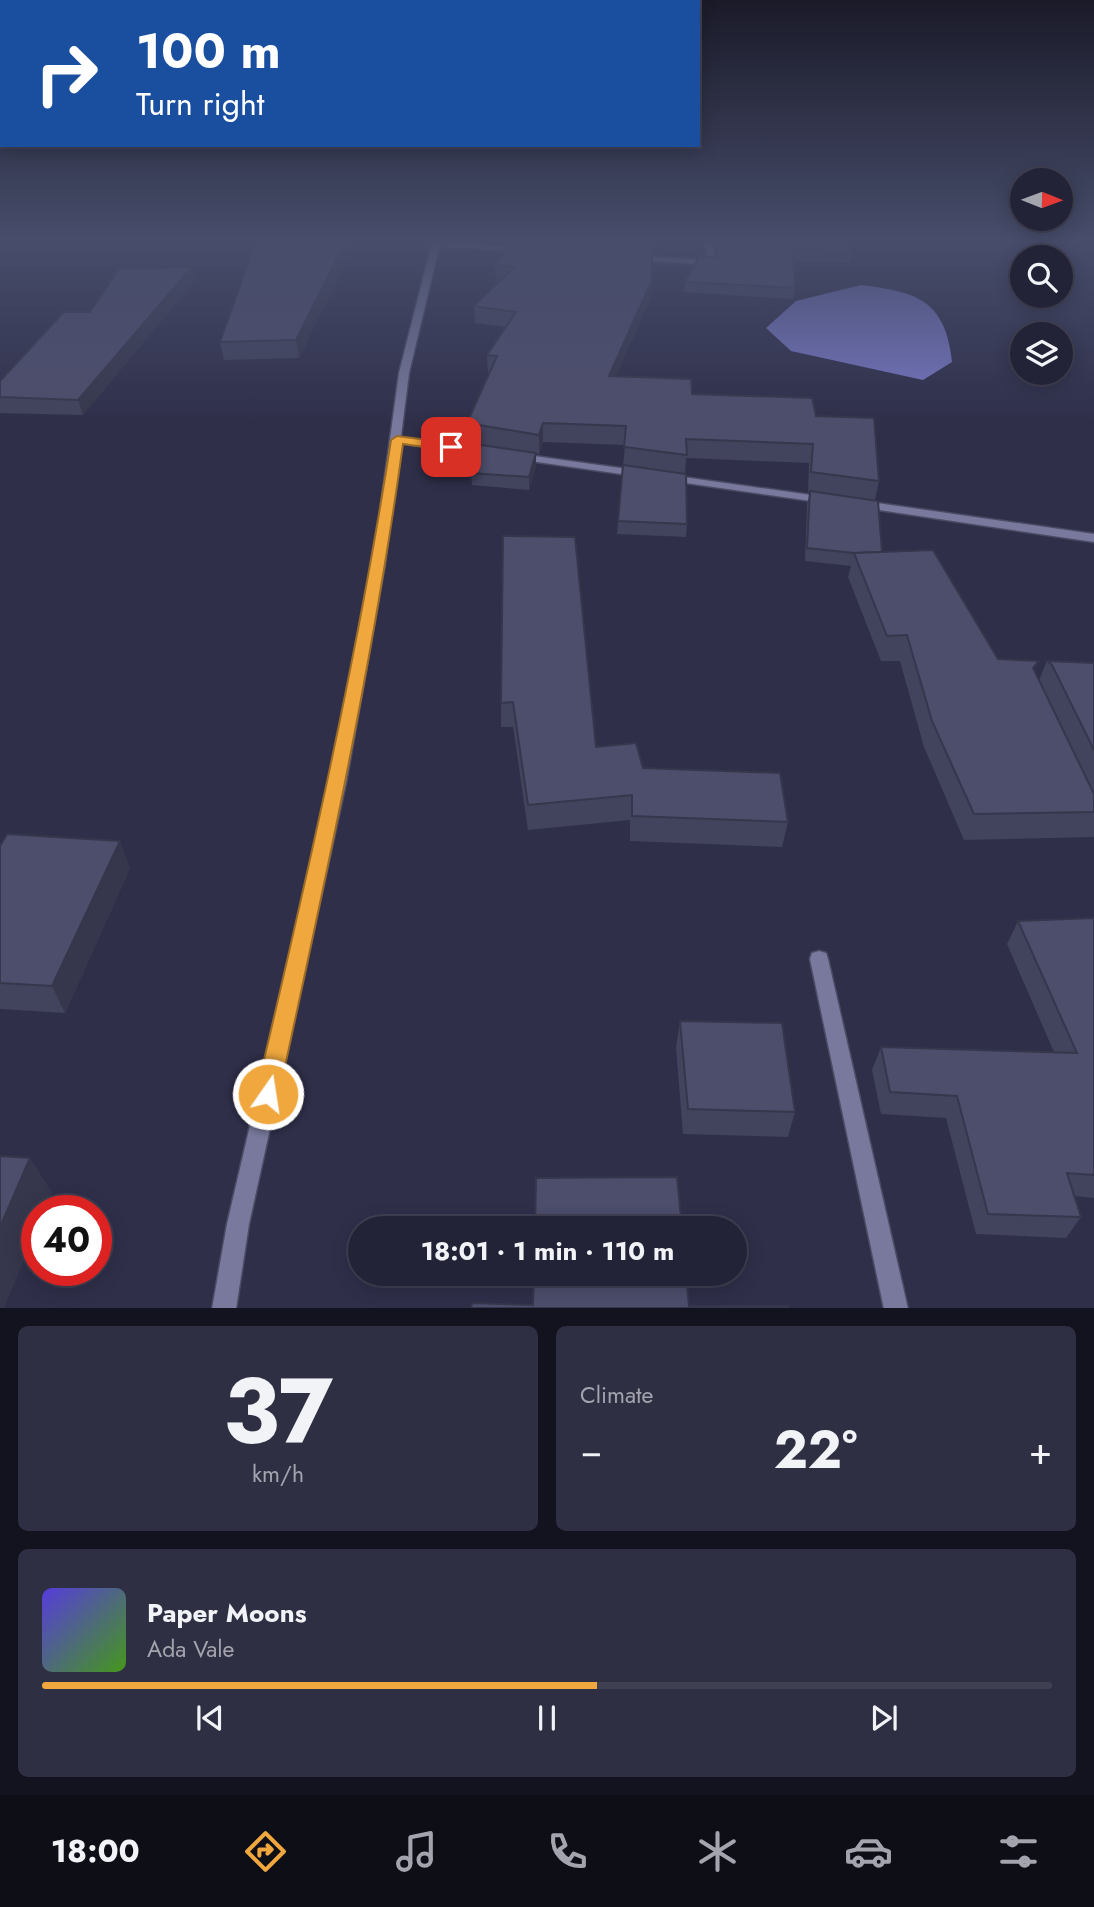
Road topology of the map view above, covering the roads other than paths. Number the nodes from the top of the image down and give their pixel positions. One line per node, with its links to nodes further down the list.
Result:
1 (423, 300): 2 (street)
2 (397, 440): 3 (street); 7 (street)
3 (834, 501)
4 (848, 503): 5 (street)
5 (1094, 538)
6 (819, 959): 8 (street)
7 (224, 1308)
8 (896, 1308)

